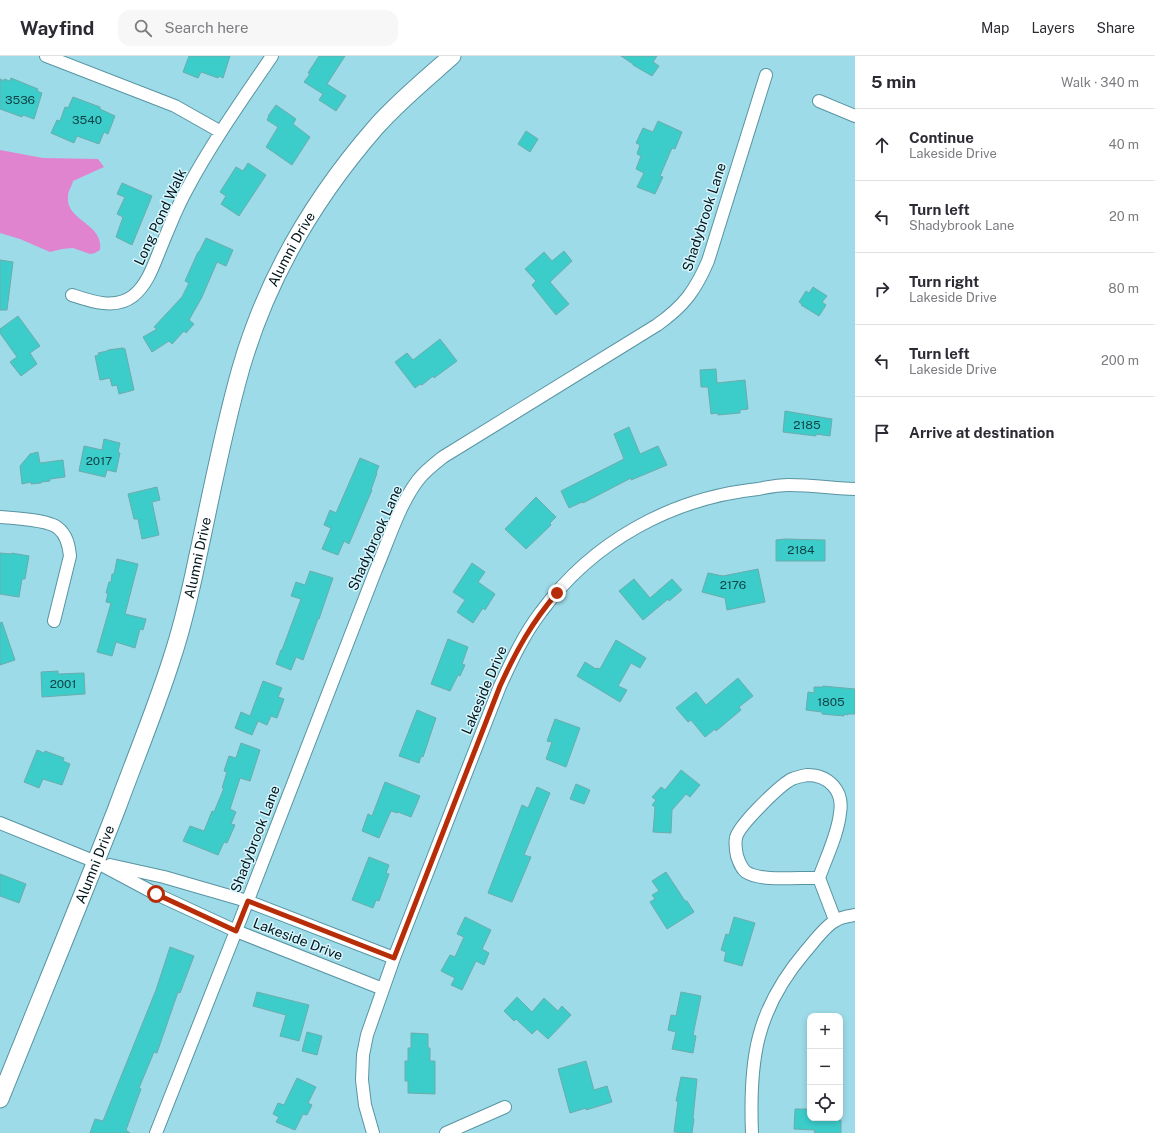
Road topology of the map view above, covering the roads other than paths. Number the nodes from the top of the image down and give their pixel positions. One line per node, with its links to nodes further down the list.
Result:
1 (46, 56): 7 (street)
2 (272, 56): 7 (street, Long Pond Walk)
3 (452, 56): 13 (main road, Alumni Drive)
4 (766, 75): 15 (street, Shadybrook Lane)
5 (819, 101): 6 (street)
6 (855, 116)
7 (221, 132): 8 (street, Long Pond Walk)
8 (72, 295)
9 (855, 489): 19 (street, Lakeside Drive)
10 (0, 517): 11 (street)
11 (54, 621)
12 (0, 823): 13 (street, Lakeside Drive)
13 (96, 862): 15 (street, Lakeside Drive); 18 (street, Lakeside Drive); 21 (main road, Alumni Drive)
14 (819, 878): 14 (street); 17 (street)
15 (248, 901): 18 (street, Shadybrook Lane); 19 (street, Lakeside Drive)
16 (855, 915): 17 (street)
17 (835, 920): 26 (street)
18 (236, 931): 20 (street, Lakeside Drive); 23 (street, Shadybrook Lane)
19 (394, 958): 20 (street, Lakeside Drive)
20 (383, 989): 24 (street, Lakeside Drive)
21 (0, 1099)
22 (505, 1107): 25 (street)
23 (156, 1133)
24 (373, 1133)
25 (446, 1133)
26 (752, 1133)

